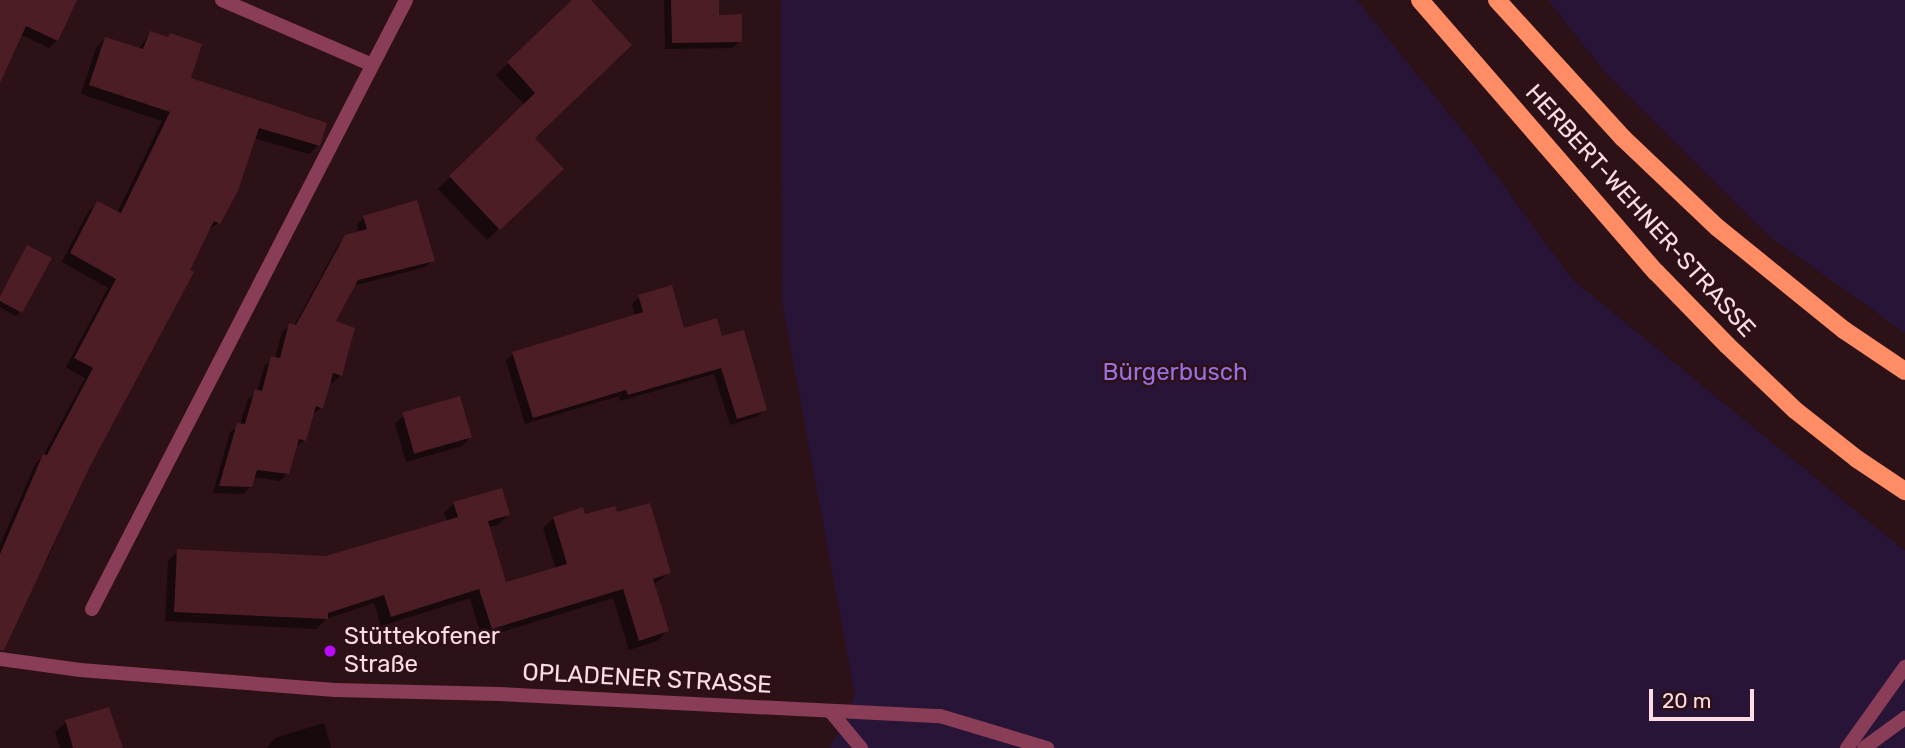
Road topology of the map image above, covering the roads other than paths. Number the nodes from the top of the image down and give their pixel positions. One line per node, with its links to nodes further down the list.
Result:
1 (222, 0): 5 (street)
2 (406, 0): 5 (street)
3 (1420, 0): 7 (main road, HERBERT-WEHNER-STRASSE)
4 (1497, 0): 6 (main road, HERBERT-WEHNER-STRASSE)
5 (370, 64): 8 (street)
6 (1905, 371)
7 (1905, 491)
8 (92, 609)
9 (0, 659): 11 (street, OPLADENER STRASSE)
10 (1905, 667): 15 (street)
11 (831, 712): 13 (street); 14 (street, OPLADENER STRASSE)
12 (1905, 718): 16 (street)
13 (861, 748)
14 (1047, 748)
15 (1847, 748)
16 (1864, 748)

